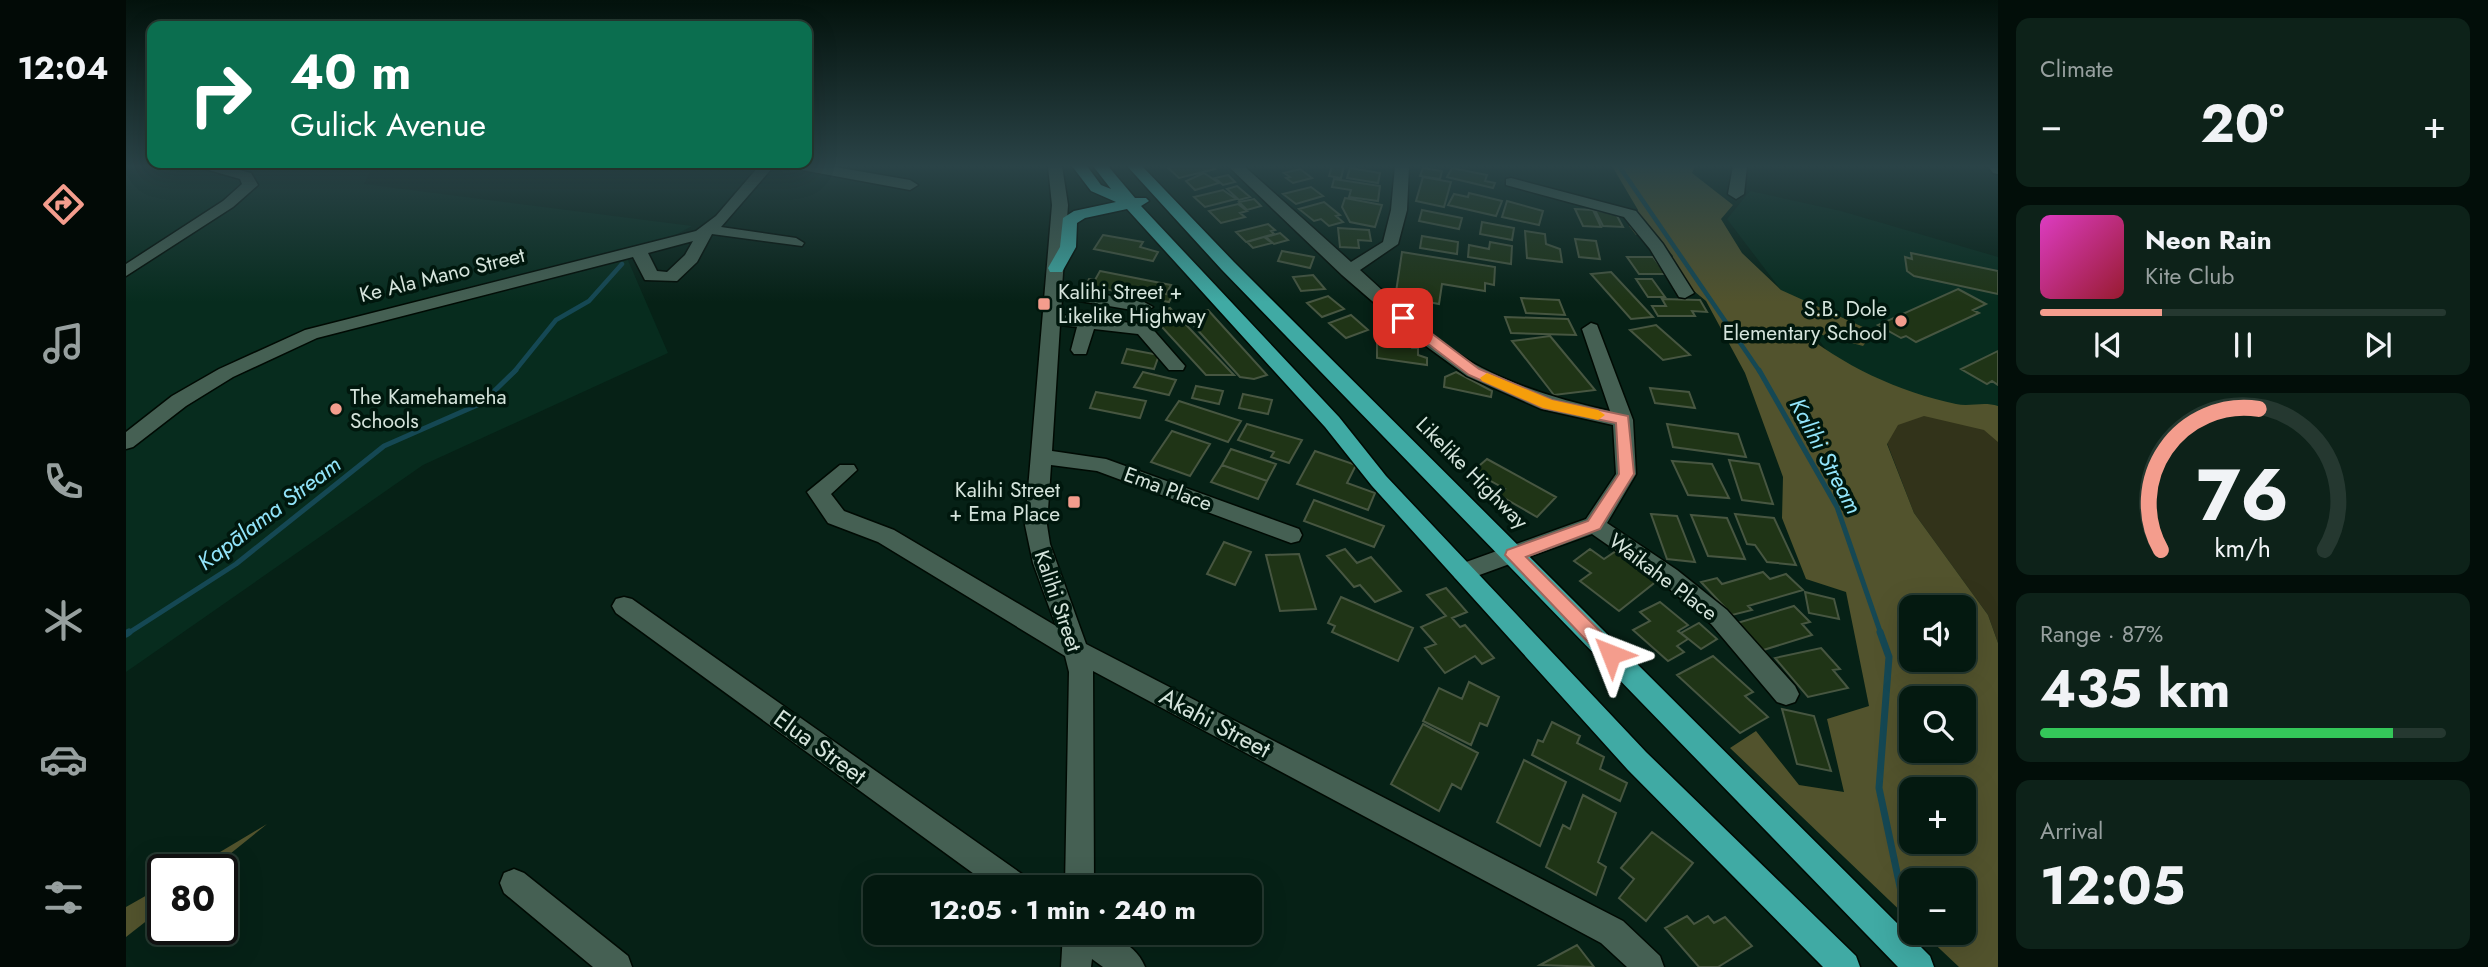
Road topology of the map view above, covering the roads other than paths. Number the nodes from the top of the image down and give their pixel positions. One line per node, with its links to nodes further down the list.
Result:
1 (217, 211): 16 (street)
2 (725, 211): 10 (street)
3 (1060, 211): 15 (street, Kalihi Street)
4 (1098, 211): 12 (highway)
5 (1139, 211): 13 (highway)
6 (1175, 211): 32 (highway, Likelike Highway)
7 (1284, 211): 17 (street)
8 (1399, 211): 17 (street)
9 (1617, 211): 19 (street)
10 (706, 231): 11 (street); 14 (street, Ke Ala Mano Street); 14 (street)
11 (796, 243)
12 (1068, 247): 13 (highway); 15 (highway)
13 (1168, 247): 33 (highway)
14 (639, 252): 27 (street, Ke Ala Mano Street)
15 (1056, 268): 18 (street, Kalihi Street)
16 (126, 271)
17 (1348, 271): 26 (street)
18 (1054, 291): 20 (street); 21 (street, Kalihi Street)
19 (1685, 293)
20 (1144, 307)
21 (1052, 319): 22 (street); 28 (street, Kalihi Street)
22 (1087, 323): 24 (street); 25 (street)
23 (1591, 329): 26 (street)
24 (1080, 350)
25 (1176, 366)
26 (1623, 420): 30 (street)
27 (126, 442)
28 (1041, 457): 31 (street, Ema Place); 35 (street, Kalihi Street)
29 (847, 470): 35 (street, Akahi Street)
30 (1594, 525): 32 (street); 36 (street, Waikahe Place)
31 (1291, 535)
32 (1513, 555): 33 (street); 47 (highway, Likelike Highway)
33 (1463, 572): 46 (highway)
34 (624, 606): 37 (street, Elua Street)
35 (1077, 651): 38 (street, Kalihi Street); 45 (street, Akahi Street)
36 (1786, 694)
37 (999, 875)
38 (1079, 875)
39 (514, 883): 42 (street)
40 (1078, 945): 43 (street)
41 (1097, 945): 44 (street)
42 (617, 967)
43 (1076, 967)
44 (1130, 967)
45 (1649, 967)
46 (1845, 967)
47 (1919, 967)

